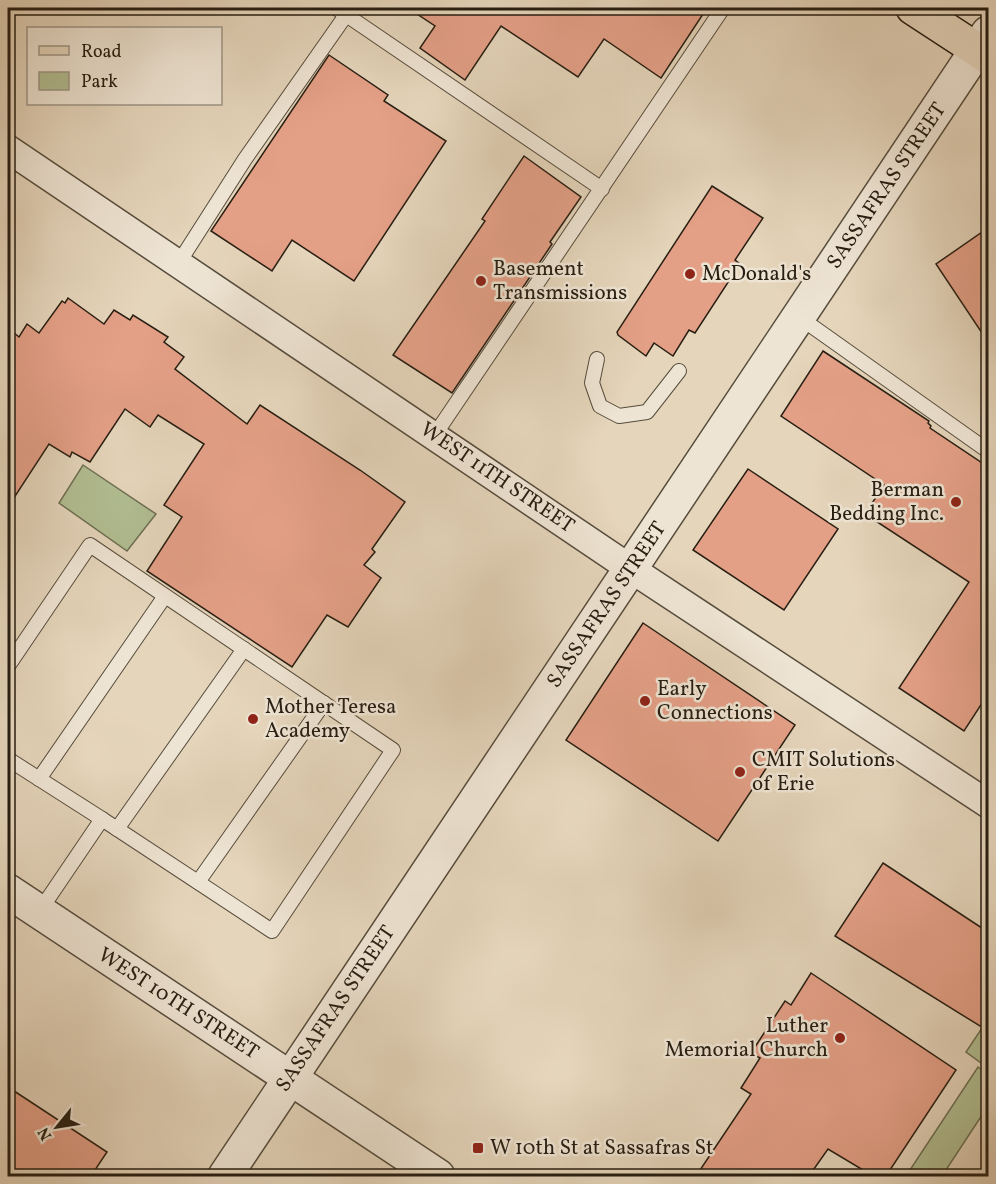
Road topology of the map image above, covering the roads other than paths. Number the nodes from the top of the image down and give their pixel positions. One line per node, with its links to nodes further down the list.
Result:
1 (723, 8): 6 (lane)
2 (913, 8): 4 (main road)
3 (344, 10): 6 (lane); 7 (lane)
4 (985, 47): 8 (street, SASSAFRAS STREET)
5 (8, 149): 7 (street, WEST 11TH STREET)
6 (602, 189): 11 (lane)
7 (178, 264): 11 (street, WEST 11TH STREET)
8 (799, 317): 12 (lane); 13 (street, SASSAFRAS STREET)
9 (597, 359): 10 (lane)
10 (679, 370)
11 (434, 436): 13 (street, WEST 11TH STREET)
12 (988, 451)
13 (631, 569): 20 (street, WEST 11TH STREET); 26 (street, SASSAFRAS STREET)
14 (165, 596): 15 (lane); 16 (lane); 19 (lane)
15 (244, 649): 17 (lane); 22 (lane)
16 (8, 666)
17 (324, 703): 23 (lane); 23 (lane)
18 (8, 759): 19 (lane)
19 (39, 779): 21 (lane)
20 (988, 804)
21 (102, 819): 22 (lane); 25 (lane)
22 (117, 829): 23 (lane)
23 (198, 882)
24 (8, 891): 25 (street, WEST 10TH STREET)
25 (39, 912): 26 (street, WEST 10TH STREET)
26 (290, 1078): 27 (street, SASSAFRAS STREET); 28 (street, WEST 10TH STREET)
27 (225, 1176)
28 (438, 1176)

